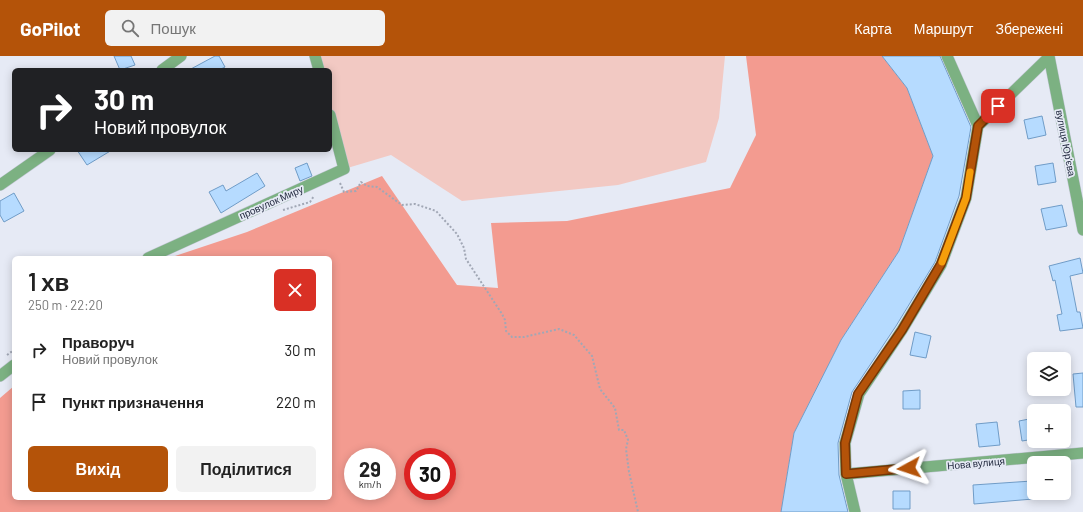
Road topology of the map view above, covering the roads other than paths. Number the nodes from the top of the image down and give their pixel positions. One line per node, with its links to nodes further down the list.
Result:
1 (182, 56): 5 (street)
2 (315, 56): 6 (street)
3 (947, 56): 8 (street)
4 (1049, 56): 8 (street); 11 (street, вулиця Юр'єва)
5 (165, 68)
6 (318, 68)
7 (332, 123): 12 (street, провулок Миру)
8 (978, 126): 16 (street)
9 (47, 152): 10 (street)
10 (0, 185)
11 (1083, 230)
12 (152, 256)
13 (12, 367): 14 (street)
14 (0, 376)
15 (1083, 453): 16 (street, Нова вулиця)
16 (846, 474): 17 (street)
17 (855, 512)

